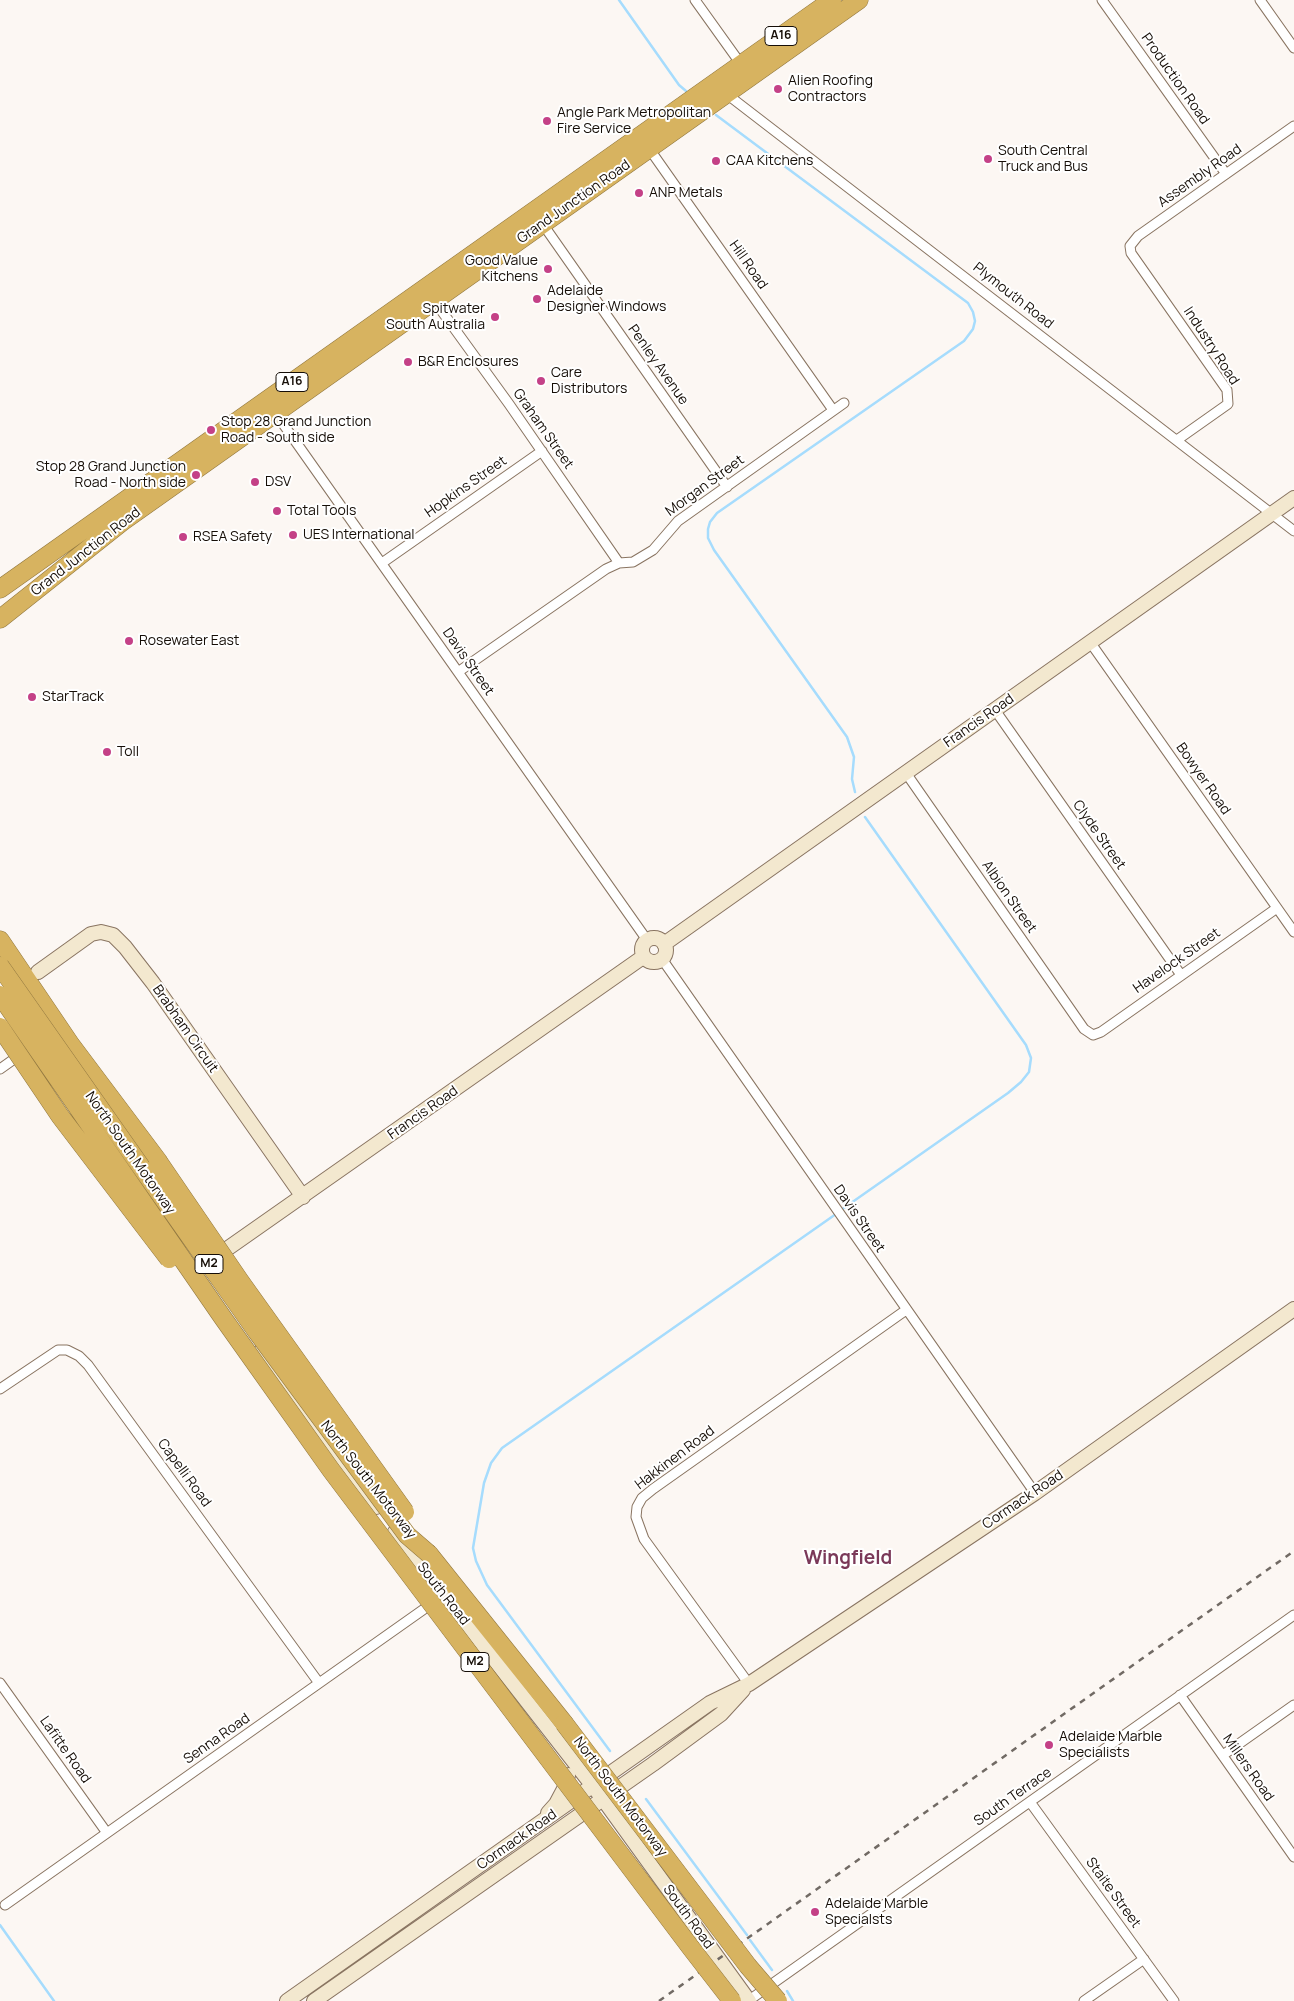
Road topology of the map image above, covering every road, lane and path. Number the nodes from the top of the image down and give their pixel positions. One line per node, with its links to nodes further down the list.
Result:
1 (694, 0): 7 (street)
2 (859, 0): 5 (highway, Grand Junction Road / A16)
3 (1102, 0): 11 (street, Production Road)
4 (1260, 0): 6 (street)
5 (827, 10): 7 (highway, Grand Junction Road / A16)
6 (1293, 45)
7 (745, 71): 8 (highway, Grand Junction Road / A16)
8 (721, 88): 10 (highway, Grand Junction Road / A16); 18 (street, Plymouth Road)
9 (1294, 126): 11 (street, Assembly Road)
10 (645, 142): 12 (highway, Grand Junction Road / A16); 17 (street, Hill Road)
11 (1226, 174): 13 (street, Assembly Road)
12 (538, 218): 14 (highway, Grand Junction Road / A16); 20 (street, Penley Avenue)
13 (1131, 253): 18 (street, Industry Road)
14 (430, 294): 16 (highway, Grand Junction Road / A16); 19 (street, Graham Street)
15 (844, 403): 17 (street, Morgan Street)
16 (271, 406): 25 (street, Davis Street); 26 (highway, Grand Junction Road / A16); 27 (highway, Grand Junction Road / A16)
17 (834, 410): 20 (street, Morgan Street)
18 (1177, 440): 22 (street, Plymouth Road)
19 (542, 451): 24 (street, Graham Street); 25 (street, Hopkins Street)
20 (727, 487): 24 (street, Morgan Street)
21 (1294, 498): 22 (street, Francis Road)
22 (1272, 514): 23 (street, Plymouth Road); 28 (street, Francis Road)
23 (1294, 531)
24 (619, 562): 29 (street, Morgan Street)
25 (382, 563): 29 (street, Davis Street)
26 (0, 589)
27 (0, 619)
28 (1090, 642): 30 (street, Francis Road); 32 (street, Bowyer Road)
29 (458, 672): 35 (street, Davis Street)
30 (995, 710): 31 (street, Francis Road); 42 (street, Clyde Street)
31 (906, 773): 36 (street, Francis Road); 46 (street, Albion Street)
32 (1277, 908): 33 (street, Bowyer Road); 42 (street, Havelock Street)
33 (1294, 932)
34 (0, 940): 40 (highway)
35 (647, 940): 36 (street); 37 (street)
36 (664, 944): 38 (street)
37 (644, 957): 38 (street); 49 (street, Francis Road)
38 (662, 960): 52 (street, Davis Street)
39 (0, 966): 56 (highway, North South Motorway / M2, bridge)
40 (18, 966): 41 (street); 43 (highway)
41 (38, 972): 43 (street); 49 (street, Brabham Circuit)
42 (1181, 975): 46 (street, Havelock Street)
43 (34, 989): 56 (highway, bridge)
44 (0, 995): 53 (highway, North South Motorway / M2, bridge)
45 (0, 1026): 53 (highway, bridge)
46 (1092, 1035)
47 (32, 1047): 48 (street); 50 (street, South Road)
48 (0, 1069)
49 (303, 1197): 50 (street, Francis Road)
50 (201, 1266): 57 (street, South Road)
51 (1294, 1309): 55 (street, Cormack Road)
52 (906, 1310): 55 (street, Davis Street); 61 (street, Hakkinen Road)
53 (223, 1318): 80 (highway, North South Motorway / M2, bridge)
54 (0, 1389): 60 (street, Capelli Road)
55 (1035, 1493): 61 (street, Cormack Road)
56 (429, 1554): 82 (highway, North South Motorway / M2, bridge)
57 (444, 1595): 60 (street, Senna Road); 65 (street, South Road)
58 (1294, 1614): 62 (street, South Terrace)
59 (0, 1683): 72 (street, Lafitte Road)
60 (319, 1683): 72 (street, Senna Road)
61 (749, 1684): 66 (street, Cormack Road); 67 (street, Cormack Road)
62 (1180, 1695): 64 (street, Millers Road); 69 (street, South Terrace)
63 (1294, 1705): 64 (street)
64 (1222, 1755): 73 (street, Millers Road)
65 (572, 1759): 67 (street, South Road); 71 (street)
66 (653, 1764): 68 (street, Cormack Road); 70 (street)
67 (593, 1786): 68 (street, South Road); 71 (street, Cormack Road)
68 (603, 1799): 70 (street, South Road); 75 (street, Cormack Road)
69 (1030, 1802): 77 (street, Staite Street); 81 (street, South Terrace)
70 (620, 1823): 81 (street, South Road)
71 (538, 1825): 74 (street, Cormack Road)
72 (107, 1833): 76 (street, Senna Road)
73 (1294, 1855)
74 (482, 1865): 75 (street); 78 (street, Cormack Road)
75 (492, 1878): 79 (street, Cormack Road)
76 (5, 1905)
77 (1144, 1959): 83 (street); 84 (street, Staite Street)
78 (287, 2001)
79 (314, 2001)
80 (732, 2001)
81 (749, 2001)
82 (778, 2001)
83 (1084, 2001)
84 (1174, 2001)

